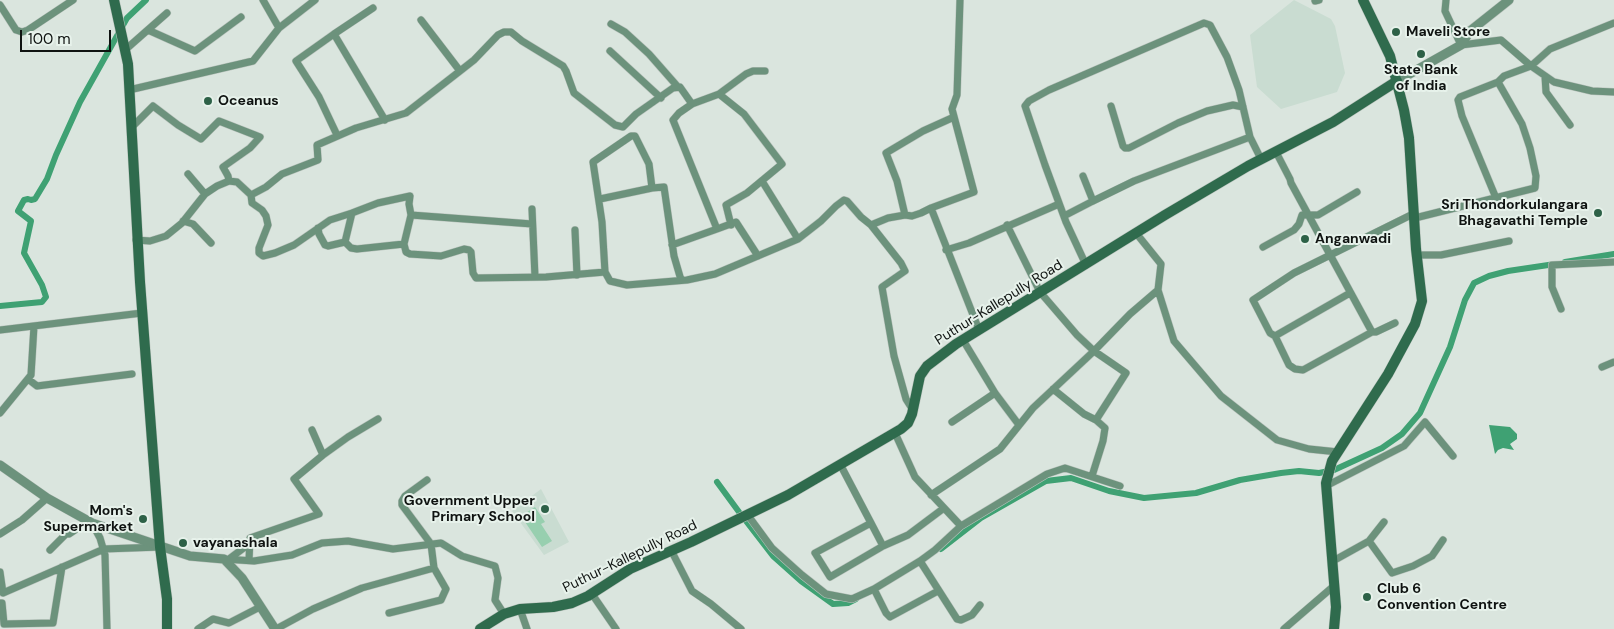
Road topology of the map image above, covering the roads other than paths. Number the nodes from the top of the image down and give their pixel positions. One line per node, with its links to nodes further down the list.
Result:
1 (74, 0): 9 (street)
2 (114, 0): 20 (main road)
3 (263, 0): 16 (street)
4 (315, 0): 16 (street)
5 (960, 0): 36 (street)
6 (1363, 0): 26 (main road)
7 (1446, 0): 19 (street)
8 (1509, 0): 19 (street)
9 (0, 5)
10 (373, 8): 18 (street)
11 (167, 13): 17 (street)
12 (241, 17): 17 (street)
13 (421, 20): 23 (street)
14 (1614, 23): 22 (street)
15 (611, 24): 28 (street)
16 (279, 28): 29 (street)
17 (148, 30): 20 (street)
18 (334, 34): 37 (street); 40 (street)
19 (1461, 45): 22 (street); 26 (street)
20 (125, 49): 29 (main road)
21 (610, 51): 32 (street)
22 (1531, 66): 25 (street); 27 (street)
23 (460, 71): 32 (street); 37 (street)
24 (765, 71): 31 (street)
25 (1545, 76): 30 (street); 38 (street)
26 (1397, 80): 42 (main road, Puthur-Kallepully Road); 62 (main road)
27 (1498, 82): 52 (street); 52 (street)
28 (678, 87): 32 (street); 33 (street)
29 (129, 90): 39 (main road)
30 (1614, 92)
31 (719, 94): 33 (street); 47 (street)
32 (660, 98)
33 (692, 104): 70 (street)
34 (1111, 106): 35 (street)
35 (1243, 107): 41 (street); 55 (street)
36 (954, 117): 56 (street); 60 (street)
37 (385, 120): 40 (street)
38 (1570, 125)
39 (131, 128): 46 (street); 74 (main road)
40 (337, 135): 51 (street)
41 (1250, 137): 43 (street); 54 (street)
42 (1276, 152): 43 (main road, Puthur-Kallepully Road); 61 (street)
43 (1261, 159): 72 (main road, Puthur-Kallepully Road)
44 (188, 174): 50 (street)
45 (1084, 176): 54 (street)
46 (229, 181): 50 (street); 51 (street)
47 (762, 181): 66 (street); 73 (street)
48 (652, 188): 53 (street); 53 (street); 79 (street)
49 (1357, 192): 61 (street)
50 (205, 194): 64 (street)
51 (251, 195): 69 (street)
52 (1496, 198): 62 (street)
53 (600, 199): 87 (street)
54 (1093, 201): 63 (street)
55 (1059, 204): 63 (street); 68 (street)
56 (931, 208): 60 (street); 81 (street)
57 (532, 209): 65 (street)
58 (352, 214): 59 (street); 69 (street); 76 (street)
59 (410, 215): 65 (street); 78 (street)
60 (905, 215): 67 (street)
61 (1308, 215): 80 (street); 82 (street)
62 (1415, 215): 82 (street); 83 (main road)
63 (1064, 216): 86 (street)
64 (184, 221): 74 (street); 77 (street)
65 (532, 224): 89 (street)
66 (731, 224): 70 (street); 84 (street)
67 (871, 225): 73 (street); 110 (street)
68 (1007, 225): 81 (street); 92 (street)
69 (318, 228): 76 (street)
70 (717, 229): 79 (street)
71 (575, 230): 88 (street)
72 (1136, 233): 86 (main road, Puthur-Kallepully Road); 91 (street)
73 (798, 239): 84 (street)
74 (137, 240): 95 (main road)
75 (1509, 241): 83 (street)
76 (345, 242): 78 (street)
77 (211, 243)
78 (404, 244): 89 (street)
79 (672, 245): 90 (street)
80 (1263, 247)
81 (946, 250): 99 (street)
82 (1330, 255): 93 (street); 101 (street)
83 (1417, 255): 118 (main road)
84 (758, 256): 90 (street)
85 (1614, 262): 94 (street)
86 (1086, 265): 92 (main road, Puthur-Kallepully Road)
87 (605, 272): 88 (street); 90 (street)
88 (577, 275): 89 (street)
89 (535, 277)
90 (681, 280)
91 (1158, 290): 103 (street); 118 (street)
92 (1040, 292): 99 (main road, Puthur-Kallepully Road); 103 (street)
93 (1350, 293): 100 (street); 101 (street)
94 (1561, 309)
95 (142, 313): 97 (street); 141 (main road)
96 (1395, 323): 100 (street)
97 (34, 326): 98 (street); 107 (street)
98 (0, 330)
99 (978, 330): 102 (main road, Puthur-Kallepully Road)
100 (1372, 332): 101 (street)
101 (1275, 336)
102 (963, 340): 109 (street); 110 (main road, Puthur-Kallepully Road)
103 (1094, 351): 108 (street); 113 (street)
104 (1614, 362): 105 (street)
105 (1602, 367)
106 (132, 374): 107 (street)
107 (28, 379): 111 (street)
108 (1052, 389): 113 (street); 115 (street)
109 (995, 393): 114 (street); 115 (street)
110 (912, 410): 117 (main road, Puthur-Kallepully Road)
111 (0, 413)
112 (378, 419): 119 (street)
113 (1096, 420): 123 (street)
114 (952, 422)
115 (1020, 425): 127 (street)
116 (312, 430): 119 (street)
117 (895, 432): 121 (main road, Puthur-Kallepully Road); 127 (street)
118 (1338, 452): 125 (main road)
119 (324, 455): 138 (street)
120 (1453, 456): 125 (street)
121 (840, 464): 130 (main road, Puthur-Kallepully Road); 133 (street)
122 (1, 468): 128 (street)
123 (1092, 476): 126 (street); 134 (street)
124 (427, 480): 139 (street)
125 (1326, 484): 148 (main road)
126 (1120, 486)
127 (931, 495): 129 (street)
128 (47, 498): 131 (street); 135 (street)
129 (944, 508): 134 (street); 140 (street)
130 (748, 514): 144 (main road, Puthur-Kallepully Road); 153 (street)
131 (89, 521): 141 (street); 142 (street); 143 (street)
132 (1384, 522): 137 (street)
133 (871, 523): 140 (street); 140 (street)
134 (961, 526): 147 (street)
135 (0, 534)
136 (1443, 540): 137 (street)
137 (1368, 541): 148 (street)
138 (249, 544): 145 (street); 146 (street)
139 (430, 544): 146 (street); 150 (street); 161 (street)
140 (883, 546)
141 (160, 547): 142 (street); 145 (street); 163 (main road)
142 (104, 549): 149 (street); 162 (street)
143 (50, 550)
144 (671, 550): 155 (main road, Puthur-Kallepully Road); 169 (street)
145 (226, 559): 146 (street); 158 (street)
146 (249, 560)
147 (920, 561): 153 (street); 154 (street)
148 (1334, 561): 152 (main road)
149 (62, 567): 151 (street); 156 (street)
150 (434, 568): 160 (street); 165 (street)
151 (0, 572)
152 (1335, 585): 170 (street); 171 (main road)
153 (874, 589): 154 (street)
154 (938, 591): 157 (street)
155 (592, 594): 159 (main road, Puthur-Kallepully Road); 168 (street)
156 (0, 603)
157 (980, 605)
158 (260, 607): 164 (street); 165 (street)
159 (520, 609): 161 (main road, Puthur-Kallepully Road); 167 (street)
160 (389, 613)
161 (504, 614): 166 (main road, Puthur-Kallepully Road)
162 (107, 629)
163 (167, 629)
164 (198, 629)
165 (276, 629)
166 (480, 629)
167 (527, 629)
168 (616, 629)
169 (741, 629)
170 (1284, 629)
171 (1334, 629)

